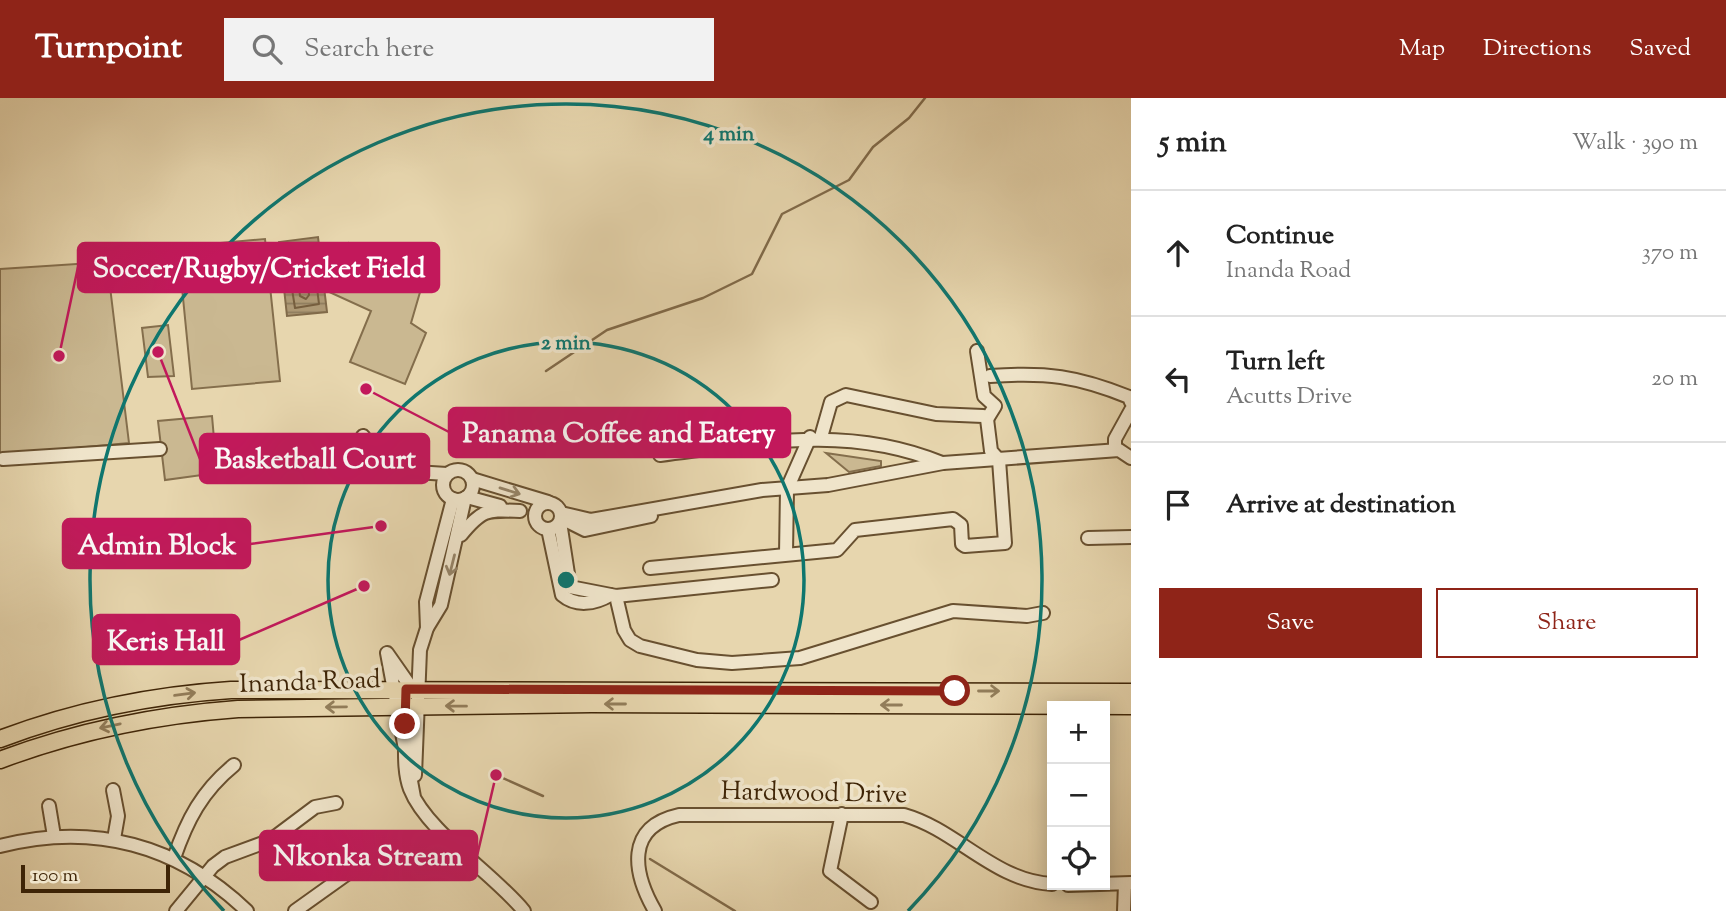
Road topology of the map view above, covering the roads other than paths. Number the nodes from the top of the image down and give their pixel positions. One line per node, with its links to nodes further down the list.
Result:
1 (977, 351): 5 (street)
2 (990, 376): 3 (street)
3 (1131, 402)
4 (1131, 410): 9 (street)
5 (987, 419): 7 (street); 14 (street)
6 (363, 436): 15 (street)
7 (815, 437): 10 (street); 11 (street); 21 (street)
8 (160, 449): 12 (street)
9 (1115, 450): 13 (street); 14 (street)
10 (906, 451): 16 (street); 17 (street)
11 (660, 455)
12 (3, 458)
13 (1131, 458)
14 (999, 460): 16 (street); 30 (street)
15 (381, 461)
16 (943, 463): 17 (street)
17 (906, 470): 21 (street)
18 (447, 474): 19 (street); 20 (street); 20 (street)
19 (472, 479): 22 (street); 23 (street, one-way to 23)
20 (443, 487): 22 (street)
21 (787, 489): 26 (street); 30 (street)
22 (462, 498): 24 (street); 28 (street); 35 (street)
23 (549, 502): 25 (street); 26 (street)
24 (520, 511): 25 (street); 28 (street)
25 (535, 515): 26 (street)
26 (558, 521): 33 (street)
27 (1131, 537): 29 (street)
28 (458, 538): 35 (street, one-way to 35)
29 (1088, 538)
30 (786, 554): 31 (street)
31 (650, 568)
32 (772, 580): 33 (street)
33 (613, 596): 34 (street)
34 (1043, 613)
35 (427, 628): 44 (street)
36 (406, 689): 37 (main road, Inanda Road, one-way to 37); 38 (street); 40 (main road, Inanda Road, one-way to 36); 44 (street)
37 (1131, 692)
38 (404, 705): 39 (main road, Inanda Road, one-way to 38); 41 (main road, Inanda Road, one-way to 41); 44 (street)
39 (1131, 706)
40 (0, 739)
41 (0, 760)
42 (233, 765): 51 (street)
43 (113, 790): 49 (street)
44 (414, 797): 61 (street)
45 (337, 803): 53 (street)
46 (49, 806): 48 (street)
47 (842, 814): 54 (street, Hardwood Drive); 57 (street); 62 (street, Hardwood Drive)
48 (54, 836): 49 (street); 50 (street)
49 (114, 839): 51 (street)
50 (0, 846)
51 (174, 858): 53 (street)
52 (365, 860): 60 (street)
53 (205, 875): 58 (street); 59 (street)
54 (1047, 883)
55 (1128, 883): 56 (street); 63 (street)
56 (1110, 884)
57 (871, 902)
58 (176, 911)
59 (247, 911)
60 (295, 911)
61 (524, 911)
62 (655, 911)
63 (1124, 911)

